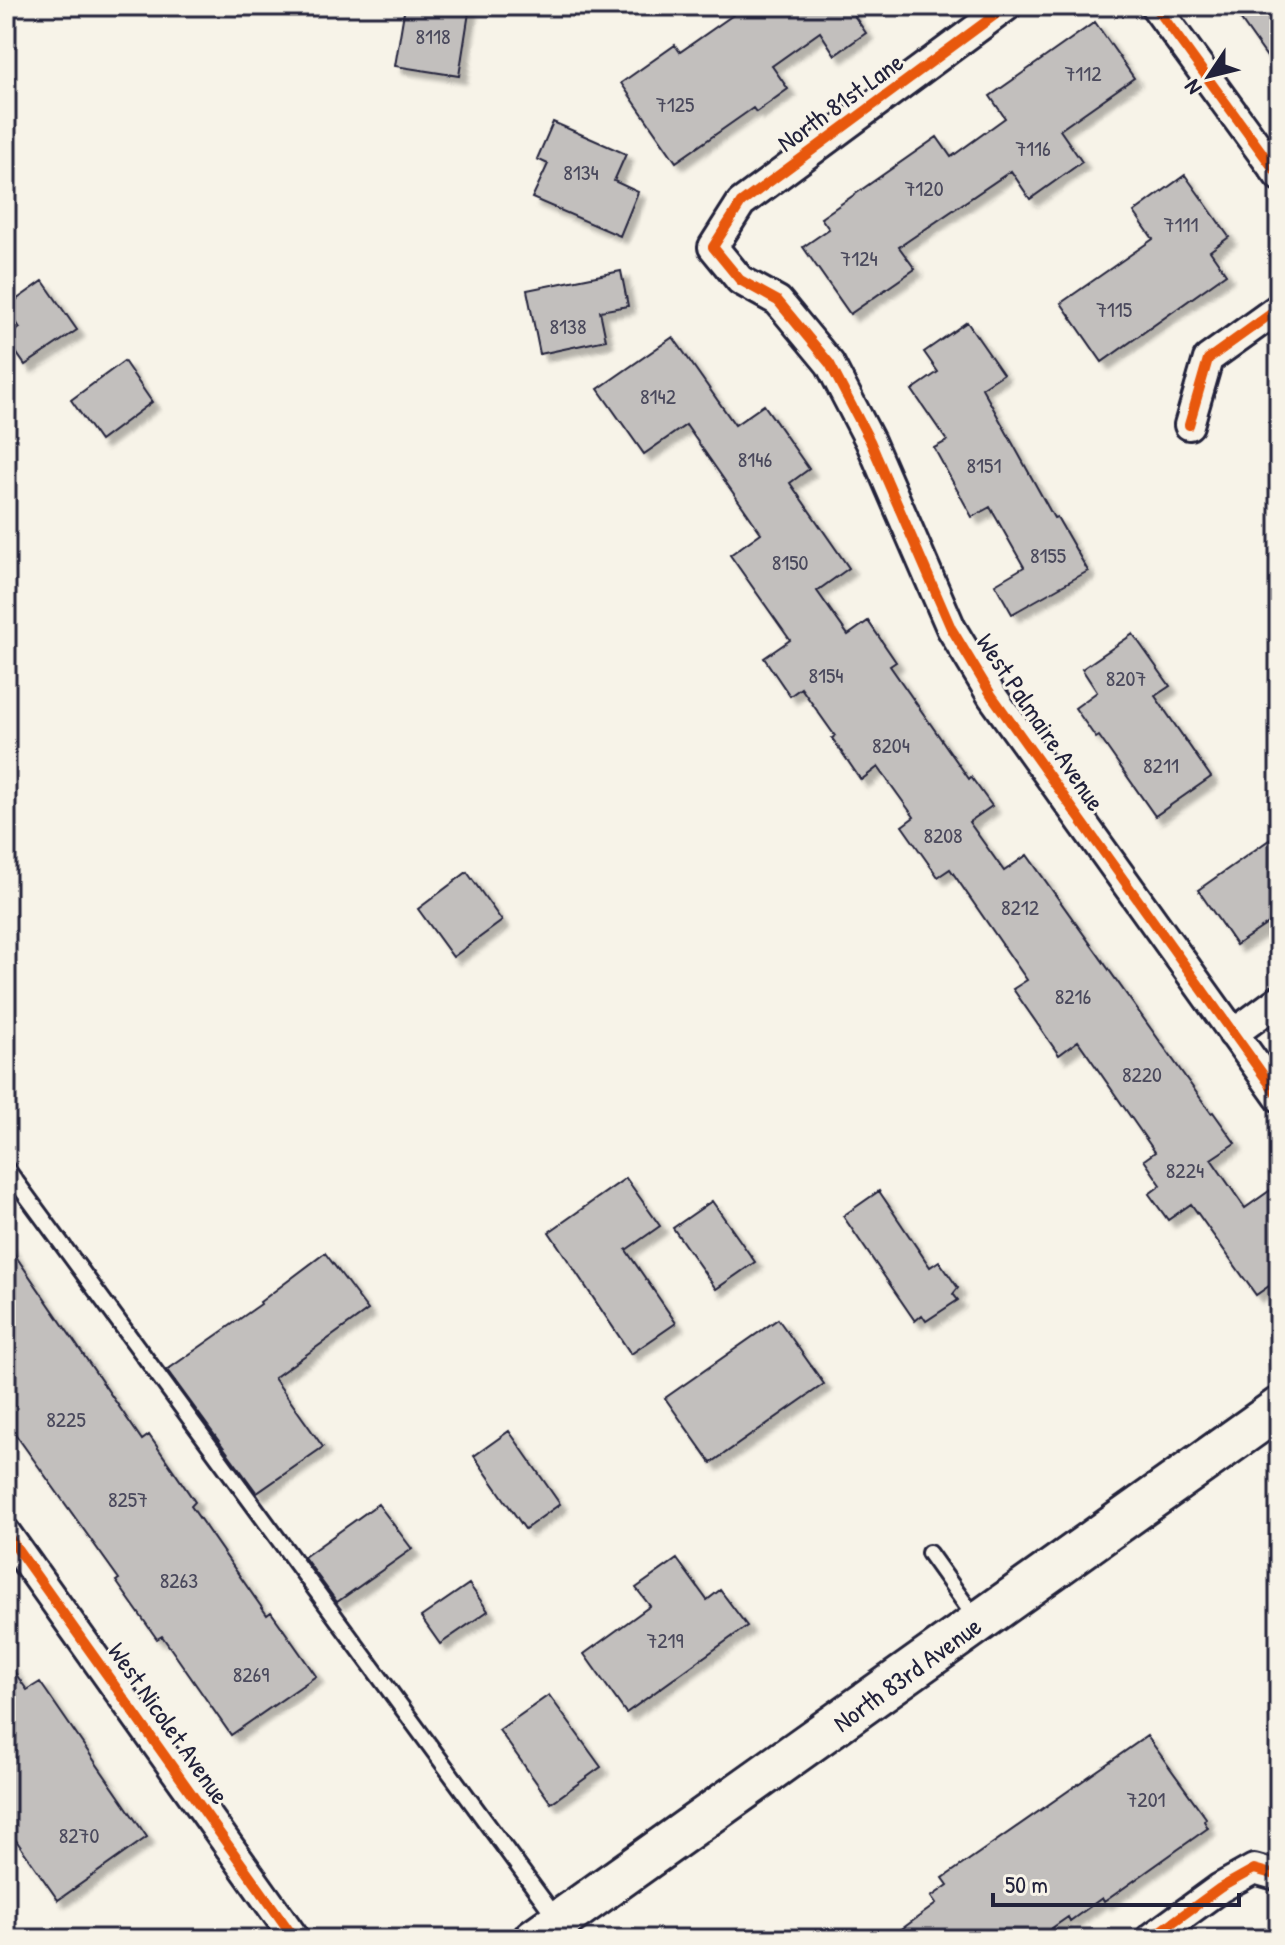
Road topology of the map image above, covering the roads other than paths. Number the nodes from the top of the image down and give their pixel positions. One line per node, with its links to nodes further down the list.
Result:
1 (1007, 6): 4 (street, North 81st Lane)
2 (1155, 6): 3 (street)
3 (1279, 176)
4 (713, 247): 8 (street, West Palmaire Avenue)
5 (1279, 308): 6 (street)
6 (1189, 425)
7 (1279, 1000): 8 (street)
8 (1233, 1034): 9 (street, West Palmaire Avenue)
9 (1279, 1097)
10 (6, 1168): 16 (lane)
11 (1279, 1408): 14 (main road, North 83rd Avenue)
12 (6, 1533): 17 (street, West Nicolet Avenue)
13 (929, 1553): 14 (lane)
14 (978, 1623): 16 (main road, North 83rd Avenue)
15 (1266, 1873): 18 (street)
16 (547, 1931)
17 (295, 1939)
18 (1150, 1939)

